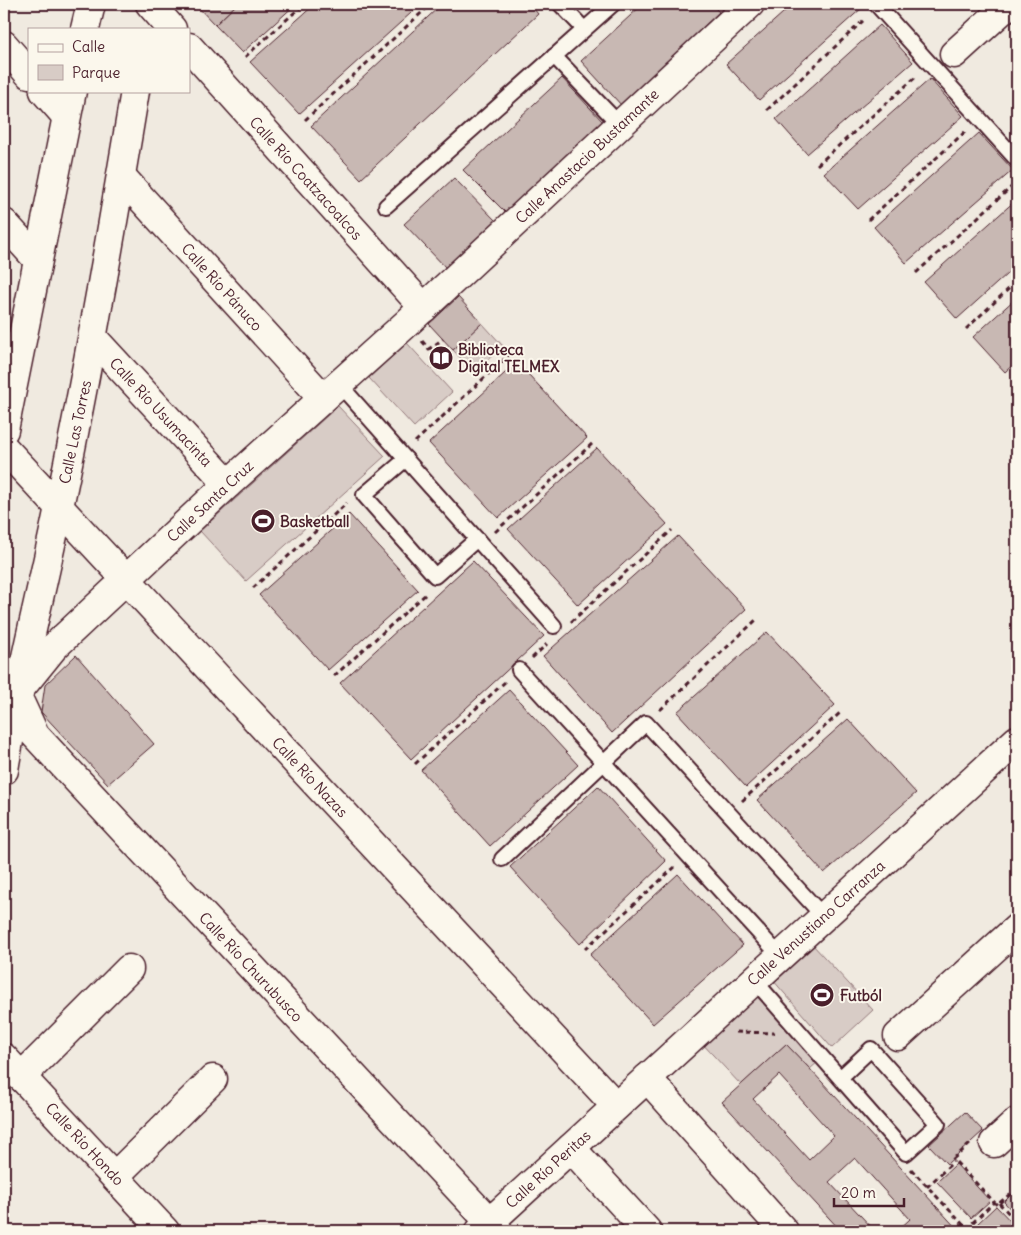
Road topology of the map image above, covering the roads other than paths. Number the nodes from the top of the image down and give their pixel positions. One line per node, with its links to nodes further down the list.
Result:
1 (91, 4): 8 (street)
2 (149, 4): 9 (street); 10 (street)
3 (560, 4): 11 (lane)
4 (613, 4): 11 (lane)
5 (750, 4): 20 (street, Calle Anastacio Bustamante)
6 (1009, 4): 15 (street)
7 (877, 5): 15 (lane)
8 (85, 28)
9 (145, 28)
10 (171, 28)
11 (584, 29): 14 (lane)
12 (4, 45): 16 (street)
13 (190, 48): 26 (street, Calle Río Coatzacoalcos)
14 (554, 56): 20 (lane); 23 (lane)
15 (942, 59): 21 (lane)
16 (28, 73)
17 (46, 92): 19 (street)
18 (135, 92): 22 (street, Calle Las Torres)
19 (69, 104): 25 (street)
20 (620, 125): 26 (street, Calle Anastacio Bustamante)
21 (1017, 160)
22 (121, 176): 27 (street, Calle Las Torres); 28 (street, Calle Río Pánuco)
23 (386, 206)
24 (4, 223): 25 (street)
25 (37, 259): 29 (street)
26 (424, 308): 28 (street, Calle Santa Cruz)
27 (94, 339): 32 (street, Calle Río Usumacinta); 33 (street, Calle Las Torres)
28 (331, 391): 31 (lane); 32 (street, Calle Santa Cruz)
29 (4, 430)
30 (4, 448): 33 (street, Calle Río Nazas)
31 (404, 457): 34 (lane); 34 (lane)
32 (228, 484): 35 (street, Calle Santa Cruz)
33 (59, 509): 35 (street, Calle Río Nazas); 38 (street, Calle Las Torres)
34 (479, 542): 36 (lane)
35 (126, 580): 38 (street, Calle Santa Cruz); 53 (street, Calle Río Nazas)
36 (558, 630)
37 (519, 670): 40 (lane)
38 (10, 698): 41 (street, Calle Las Torres); 58 (street, Calle Río Churubusco)
39 (1017, 740): 43 (street, Calle Venustiano Carranza)
40 (604, 762): 42 (lane); 43 (lane); 45 (lane)
41 (4, 770)
42 (502, 859)
43 (823, 916): 45 (street, Calle Venustiano Carranza)
44 (1017, 928): 48 (street)
45 (780, 956): 47 (street, Calle Venustiano Carranza)
46 (129, 969): 49 (street)
47 (754, 980): 50 (street, Calle Venustiano Carranza); 51 (lane)
48 (898, 1036)
49 (13, 1067): 57 (street, Calle Río Hondo)
50 (647, 1078): 53 (street, Calle Venustiano Carranza); 61 (street)
51 (840, 1078): 51 (lane)
52 (213, 1079): 57 (street)
53 (616, 1106): 56 (street, Calle Río Peritas)
54 (1017, 1122): 55 (street)
55 (983, 1143)
56 (571, 1148): 58 (street, Calle Río Peritas); 60 (street)
57 (115, 1176): 59 (street, Calle Río Hondo)
58 (489, 1228)
59 (165, 1231)
60 (647, 1231)
61 (784, 1231)

